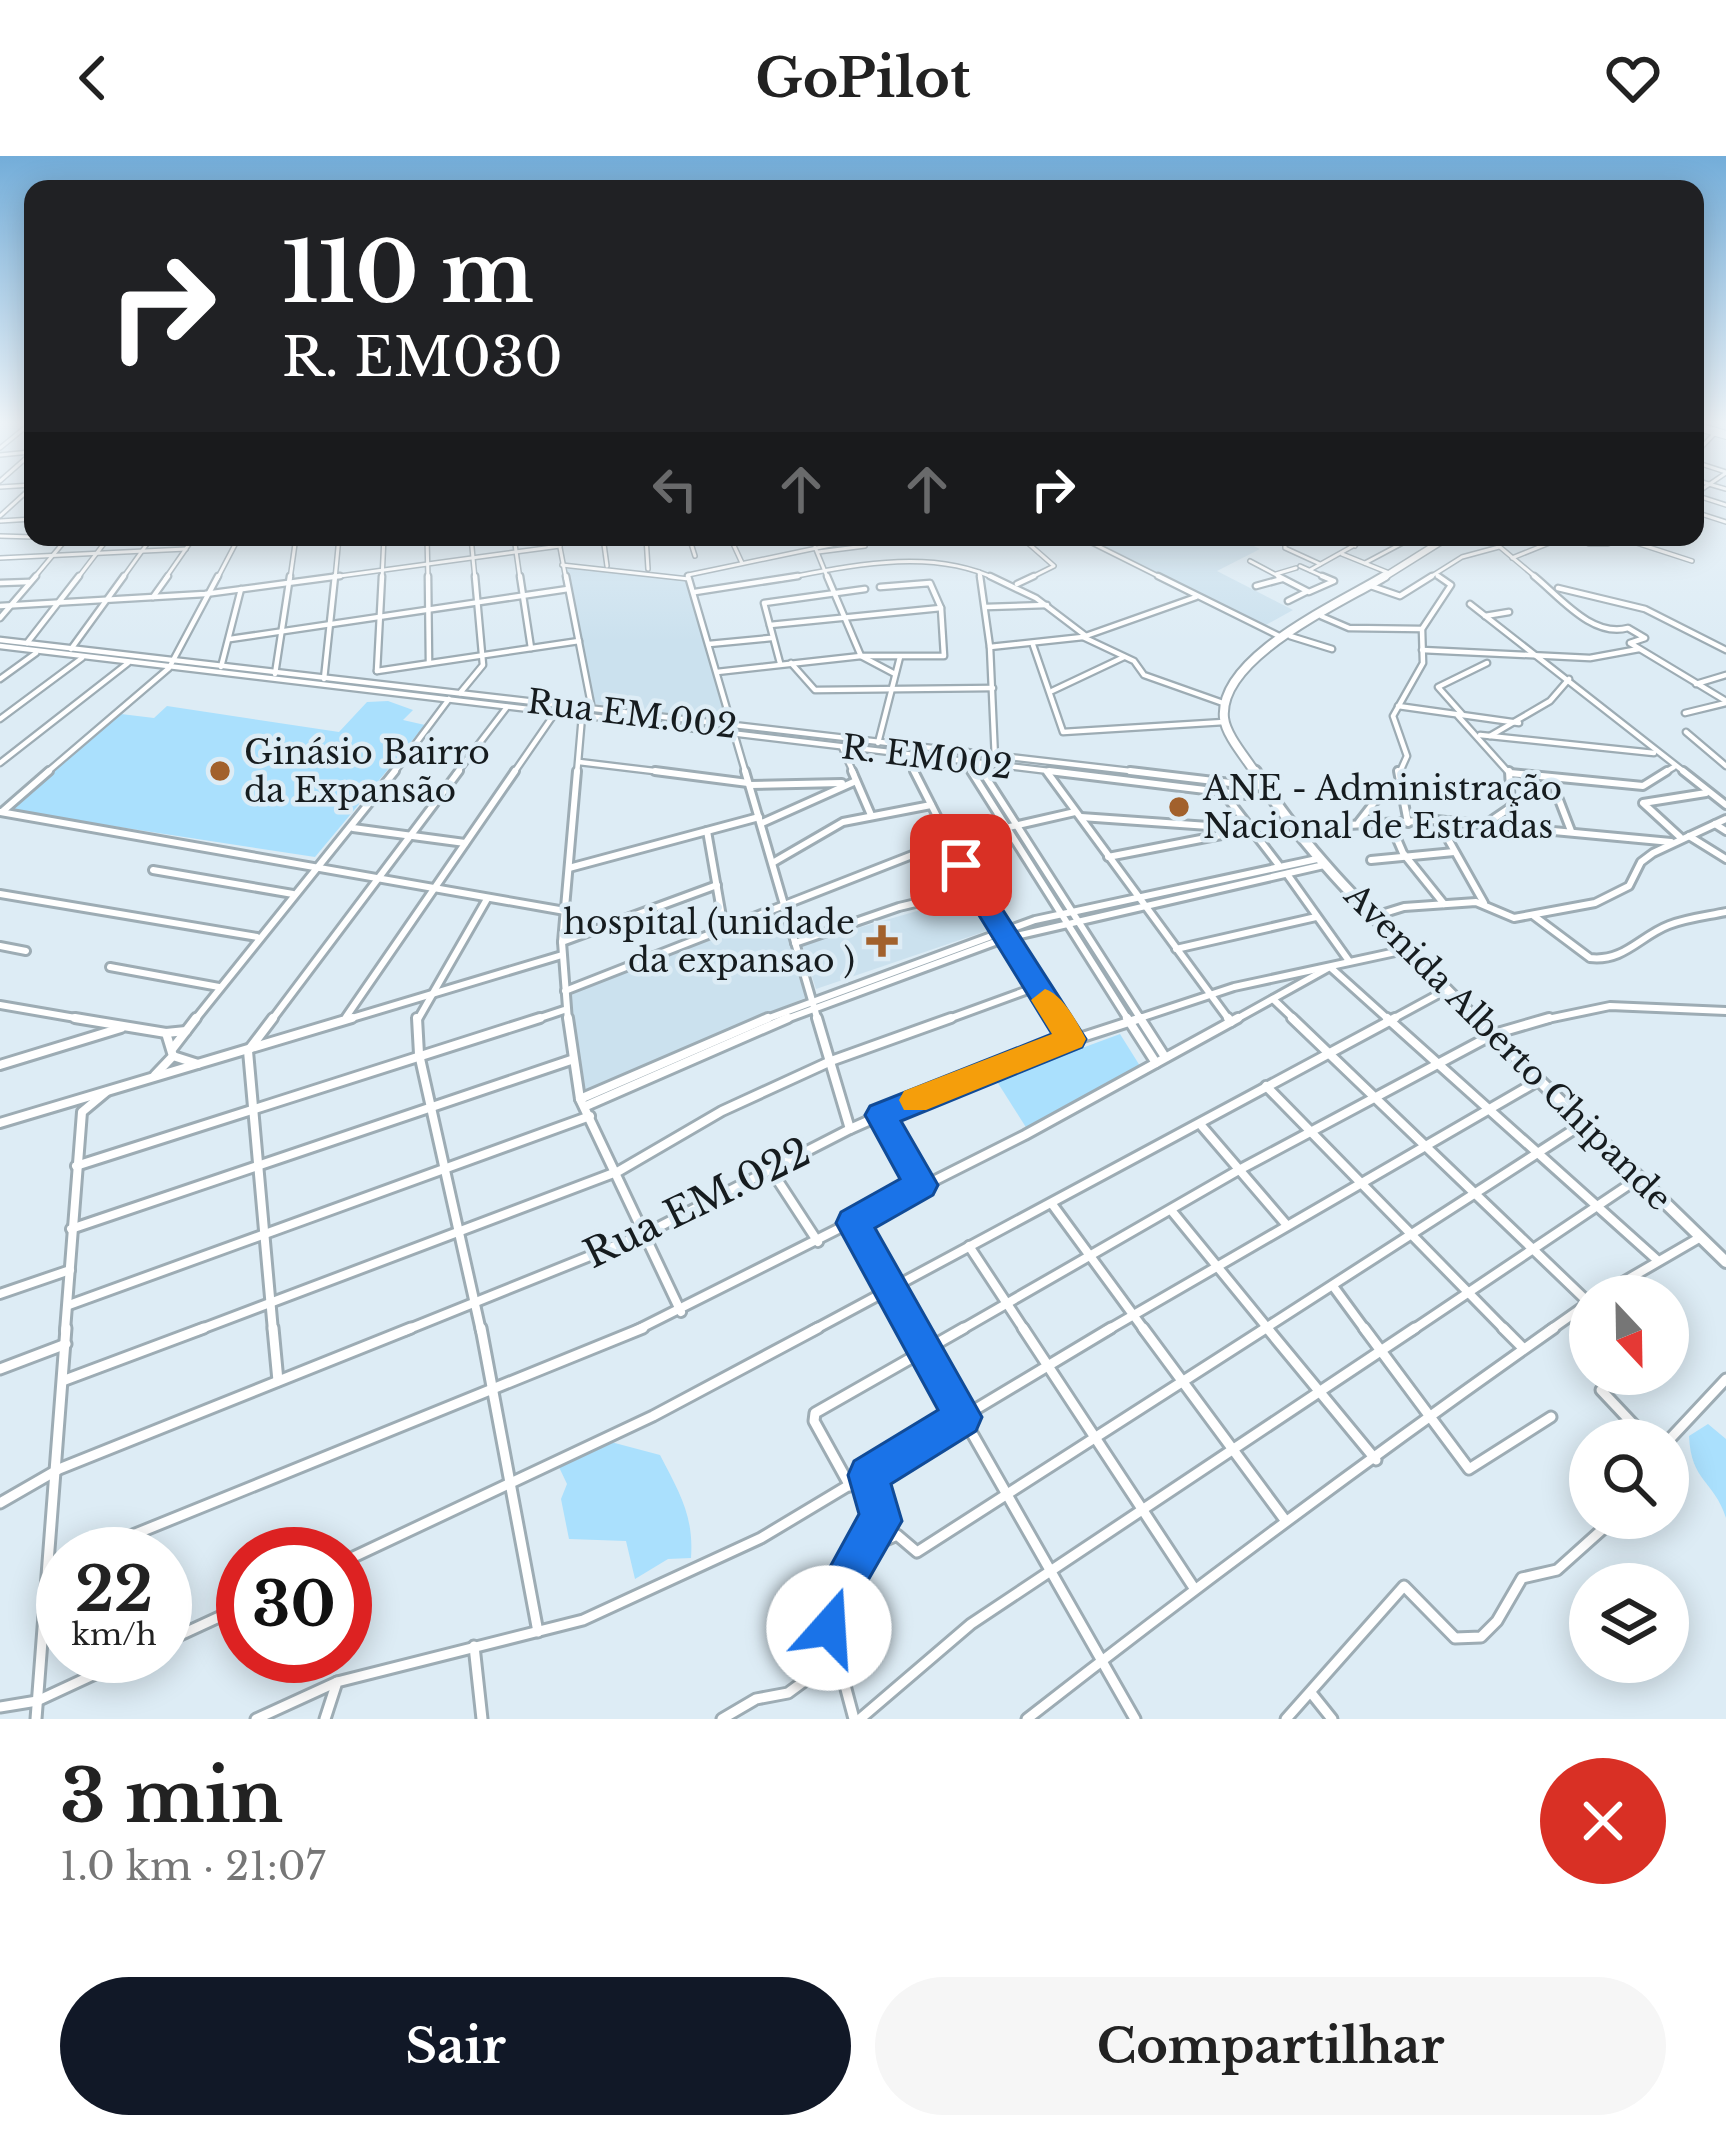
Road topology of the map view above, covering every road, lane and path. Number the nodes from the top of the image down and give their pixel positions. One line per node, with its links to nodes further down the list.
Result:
1 (24, 495): 5 (street)
2 (1726, 506): 4 (street)
3 (1704, 515): 4 (street)
4 (1711, 517): 6 (street)
5 (0, 518)
6 (1726, 521)
7 (60, 546): 43 (street)
8 (103, 546): 40 (street)
9 (145, 546): 37 (street)
10 (188, 546): 35 (street)
11 (234, 546): 80 (street)
12 (295, 546): 68 (street)
13 (339, 546): 64 (street)
14 (384, 546): 56 (street)
15 (428, 546): 52 (street)
16 (472, 546): 44 (street)
17 (515, 546): 38 (street)
18 (560, 546): 38 (street); 53 (street)
19 (604, 546): 54 (street)
20 (647, 546): 55 (street)
21 (692, 546): 41 (street)
22 (734, 546): 49 (street)
23 (829, 546): 36 (street)
24 (865, 546): 36 (street)
25 (905, 546): 46 (street)
26 (1031, 546): 69 (street)
27 (1098, 546): 81 (street)
28 (1285, 546): 51 (street)
29 (1355, 546): 39 (street)
30 (1394, 546): 50 (street)
31 (1433, 546): 61 (main road)
32 (1542, 546): 45 (street)
33 (1646, 546): 48 (street)
34 (1499, 548): 45 (street); 63 (street)
35 (186, 549): 37 (street); 82 (street)
36 (816, 549): 49 (street); 58 (street)
37 (140, 553): 40 (street); 84 (street)
38 (516, 553): 44 (street); 83 (street)
39 (1342, 554): 50 (street); 51 (street)
40 (95, 556): 43 (street); 86 (street)
41 (695, 556)
42 (0, 558): 43 (street)
43 (51, 559): 66 (street)
44 (473, 559): 52 (street); 87 (street)
45 (1509, 559): 75 (street)
46 (913, 561): 58 (street); 59 (street)
47 (1250, 561): 60 (street)
48 (1693, 561)
49 (742, 562): 62 (street)
50 (1365, 562): 61 (street)
51 (1321, 564): 57 (street)
52 (430, 565): 56 (street); 94 (street)
53 (562, 565): 54 (street); 73 (street)
54 (607, 566): 55 (street)
55 (648, 569): 62 (street)
56 (384, 570): 64 (street); 96 (street)
57 (1310, 570): 60 (street); 77 (street)
58 (825, 571): 78 (street); 79 (street)
59 (979, 572): 69 (street); 92 (street)
60 (1275, 574): 65 (street)
61 (1389, 574): 71 (main road)
62 (688, 575): 78 (street)
63 (1437, 575): 71 (street); 103 (street)
64 (337, 577): 68 (street); 101 (street)
65 (1284, 579): 70 (street); 77 (street)
66 (29, 582): 67 (street); 91 (street)
67 (0, 583)
68 (289, 583): 76 (street); 104 (street)
69 (1017, 584): 89 (street)
70 (1256, 586)
71 (1370, 586): 98 (main road)
72 (880, 587): 93 (street)
73 (568, 589): 83 (street); 109 (street)
74 (865, 589): 79 (street)
75 (1555, 589): 117 (street); 120 (street)
76 (241, 590): 80 (street); 108 (street)
77 (1307, 591): 85 (street)
78 (695, 592): 112 (street)
79 (835, 593): 97 (street); 102 (street)
80 (205, 594): 82 (street); 133 (street)
81 (1199, 596): 105 (street); 107 (street)
82 (153, 597): 84 (street)
83 (524, 597): 87 (street); 115 (street)
84 (106, 600): 86 (street); 118 (street)
85 (1288, 601)
86 (58, 603): 91 (street); 111 (street)
87 (477, 604): 94 (street); 122 (street)
88 (1470, 604): 99 (street)
89 (1051, 605): 92 (street); 105 (street)
90 (0, 606): 91 (street)
91 (10, 606): 100 (street)
92 (986, 607): 114 (street)
93 (940, 608): 97 (street); 124 (street)
94 (429, 610): 96 (street); 129 (street)
95 (1509, 612): 99 (street)
96 (381, 616): 101 (street); 135 (street)
97 (845, 616): 102 (street); 123 (street)
98 (1322, 616): 103 (street); 107 (main road)
99 (1485, 616): 127 (street)
100 (0, 618)
101 (330, 624): 104 (street); 141 (street)
102 (770, 625): 106 (street)
103 (1422, 628): 119 (street)
104 (280, 632): 108 (street); 137 (street)
105 (1084, 636): 113 (street); 125 (street)
106 (773, 638): 112 (street); 132 (street)
107 (1287, 638): 116 (street); 151 (main road)
108 (230, 639): 134 (street)
109 (580, 641): 115 (street); 154 (street)
110 (0, 643): 111 (street, Rua EM.002); 121 (street, Rua EM.002)
111 (26, 644): 118 (street, Rua EM.002)
112 (709, 644): 136 (street)
113 (1033, 644): 114 (street); 147 (street)
114 (990, 647): 145 (street)
115 (532, 648): 122 (street)
116 (1332, 649)
117 (1640, 649): 127 (street); 144 (street)
118 (71, 650): 133 (street, Rua EM.002)
119 (1421, 650): 127 (street); 152 (street)
120 (1726, 650)
121 (38, 652): 126 (street, Rua EM.002); 140 (street)
122 (481, 655): 129 (street); 148 (street)
123 (861, 656): 124 (street); 130 (street); 138 (street)
124 (900, 657): 138 (street)
125 (1124, 657): 147 (street); 151 (street)
126 (82, 658): 128 (street, Rua EM.002); 158 (street)
127 (1542, 658): 142 (street)
128 (128, 663): 133 (street, Rua EM.002); 173 (street)
129 (429, 663): 135 (street)
130 (791, 663): 132 (street); 146 (street)
131 (1486, 663): 157 (street)
132 (780, 664): 136 (street)
133 (169, 665): 134 (street, Rua EM.002); 149 (street, Rua EM.002); 189 (street)
134 (221, 668): 137 (street, Rua EM.002)
135 (377, 671): 143 (street)
136 (717, 672): 161 (street)
137 (275, 674): 141 (street, Rua EM.002)
138 (895, 674): 146 (street)
139 (1726, 675): 144 (street)
140 (0, 678)
141 (324, 679): 143 (street, Rua EM.002)
142 (1569, 680): 160 (street); 167 (street)
143 (372, 683): 148 (street, Rua EM.002)
144 (1696, 684): 150 (street)
145 (993, 688): 146 (street); 170 (street)
146 (890, 689): 165 (street)
147 (1051, 691): 159 (street)
148 (462, 692): 149 (street); 154 (street, Rua EM.002)
149 (446, 700): 153 (street, Rua EM.002); 202 (street)
150 (1726, 702): 156 (street)
151 (1223, 704): 159 (main road, Avenida Alberto Chipande)
152 (1397, 706): 157 (street); 183 (street)
153 (506, 707): 155 (street, Rua EM.002); 208 (street)
154 (586, 709): 155 (street, Rua EM.002); 161 (street, R. EM002); 172 (street)
155 (555, 713): 211 (street)
156 (1685, 713)
157 (1461, 717): 160 (street); 163 (street)
158 (0, 719)
159 (1225, 722): 182 (main road, Avenida Alberto Chipande)
160 (1519, 723): 164 (street)
161 (733, 732): 165 (street, Rua EM.002); 166 (street, R. EM002); 181 (street)
162 (1686, 732): 175 (street)
163 (1480, 735): 164 (street); 177 (street)
164 (1489, 737): 167 (street)
165 (878, 743): 169 (street, Rua EM.002)
166 (842, 747): 168 (street, R. EM002); 179 (street)
167 (1658, 754): 174 (street)
168 (906, 755): 169 (street, R. EM002); 187 (street)
169 (963, 758): 171 (street, Rua EM.002); 201 (street)
170 (995, 758): 171 (street, Rua EM.002); 182 (street, Rua EM.002)
171 (975, 760): 176 (street, R. EM002); 201 (street)
172 (579, 762): 181 (street); 219 (street)
173 (0, 764)
174 (1674, 766): 178 (street); 185 (street)
175 (1726, 766)
176 (1047, 772): 184 (street, R. EM002); 191 (street)
177 (1510, 773): 178 (street); 199 (street)
178 (1551, 778): 206 (street)
179 (856, 782): 180 (street); 190 (street)
180 (846, 783): 181 (street); 193 (street)
181 (749, 784): 193 (street)
182 (1264, 788): 186 (main road, Avenida Alberto Chipande)
183 (1400, 788): 195 (street); 197 (street)
184 (1222, 790): 186 (street, R. EM002); 204 (street)
185 (1706, 793): 188 (street); 209 (street)
186 (1271, 798): 203 (main road, Avenida Alberto Chipande)
187 (932, 805): 190 (street); 210 (street)
188 (1726, 805)
189 (4, 813): 194 (street); 220 (street)
190 (871, 814): 218 (street)
191 (1077, 815): 201 (street); 204 (street); 214 (street)
192 (1726, 819): 200 (street)
193 (760, 820): 205 (street); 218 (street)
194 (0, 822)
195 (1359, 823): 196 (street); 203 (street)
196 (1390, 823): 197 (street); 213 (street)
197 (1408, 823): 198 (street)
198 (1438, 823): 199 (street); 212 (street)
199 (1486, 824): 206 (street)
200 (1715, 824): 207 (street); 209 (street)
201 (1013, 827): 210 (street); 239 (street); 241 (street)
202 (353, 828): 208 (street); 220 (street)
203 (1296, 828): 217 (main road, Avenida Alberto Chipande)
204 (1251, 829): 214 (street); 221 (street)
205 (706, 831): 219 (street); 224 (street)
206 (1571, 831): 209 (street)
207 (1726, 831)
208 (413, 837): 211 (street); 223 (street)
209 (1682, 839): 216 (street); 238 (street)
210 (948, 841): 226 (street); 232 (street)
211 (465, 843): 225 (street)
212 (1454, 851): 213 (street); 231 (street)
213 (1403, 853): 215 (street); 234 (street)
214 (1108, 857): 229 (street)
215 (1371, 860)
216 (1726, 860)
217 (1324, 861): 221 (street); 237 (main road, Avenida Alberto Chipande)
218 (773, 862): 232 (street)
219 (568, 868): 235 (street)
220 (317, 869): 223 (street); 228 (street)
221 (1282, 869): 229 (street); 233 (street); 240 (street)
222 (153, 870): 228 (street)
223 (380, 879): 225 (street); 277 (street)
224 (717, 885): 242 (street); 245 (street)
225 (435, 888): 230 (street); 268 (street)
226 (974, 889): 243 (street); 246 (street)
227 (0, 894): 244 (street)
228 (293, 894): 244 (street)
229 (1136, 896): 233 (street); 239 (street)
230 (488, 899): 235 (street); 260 (street)
231 (1484, 903): 234 (street); 238 (street)
232 (784, 904): 242 (street); 246 (street)
233 (1141, 904): 239 (street); 248 (street)
234 (1444, 904): 237 (street)
235 (565, 911): 245 (street)
236 (1726, 912): 238 (street)
237 (1375, 916): 249 (main road, Avenida Alberto Chipande)
238 (1534, 916)
239 (1075, 917): 241 (street); 269 (street)
240 (1316, 917): 248 (street); 252 (street)
241 (1065, 920): 243 (street); 269 (street)
242 (724, 928): 258 (street)
243 (1002, 935): 256 (street); 262 (street)
244 (257, 938): 255 (street)
245 (562, 942): 251 (street)
246 (796, 943): 262 (street)
247 (0, 946): 250 (street)
248 (1176, 949): 259 (street)
249 (1408, 949): 252 (street, Rua EM.022); 257 (main road, Avenida Alberto Chipande)
250 (26, 951)
251 (562, 955): 258 (street); 260 (street)
252 (1349, 961): 254 (street, Rua EM.022)
253 (110, 967): 255 (street)
254 (1330, 967): 259 (street, Rua EM.022); 261 (street); 270 (street)
255 (219, 987): 273 (street)
256 (1036, 987): 276 (street); 282 (street)
257 (1448, 989): 270 (street); 275 (main road, Avenida Alberto Chipande)
258 (565, 991): 265 (street)
259 (1210, 995): 269 (street, Rua EM.022); 271 (street)
260 (427, 996): 263 (street); 267 (street)
261 (1273, 999): 271 (street); 280 (street)
262 (813, 1002): 282 (street); 293 (street)
263 (404, 1003): 267 (street); 268 (street)
264 (0, 1005): 272 (street)
265 (564, 1010): 279 (street); 281 (street)
266 (1726, 1011): 275 (street)
267 (417, 1017): 279 (street)
268 (344, 1020): 277 (street)
269 (1135, 1020): 276 (street, Rua EM.022); 283 (street)
270 (1387, 1020): 280 (street); 286 (street)
271 (1231, 1022): 283 (street)
272 (124, 1027): 274 (street); 285 (street)
273 (186, 1031): 274 (street); 278 (street)
274 (166, 1033): 278 (street)
275 (1494, 1034): 286 (street); 288 (main road, Avenida Alberto Chipande)
276 (1071, 1039): 298 (street, Rua EM.022)
277 (248, 1051): 284 (street); 296 (street)
278 (173, 1052): 284 (street); 287 (street)
279 (419, 1054): 294 (street); 296 (street)
280 (1329, 1054): 289 (street); 291 (street)
281 (571, 1060): 293 (street); 294 (street)
282 (831, 1060): 302 (street); 310 (street)
283 (1161, 1060): 314 (street)
284 (201, 1064): 287 (street)
285 (0, 1065)
286 (1436, 1066): 291 (street); 295 (street)
287 (151, 1078): 290 (street)
288 (1538, 1081): 295 (street); 301 (main road, Avenida Alberto Chipande)
289 (1266, 1087): 300 (street); 303 (street)
290 (106, 1092): 292 (street); 297 (street)
291 (1375, 1097): 303 (street); 304 (street)
292 (62, 1103): 297 (street); 299 (street)
293 (585, 1107): 307 (street); 310 (street)
294 (429, 1108): 307 (street); 308 (street)
295 (1484, 1109): 304 (street); 305 (street)
296 (253, 1110): 306 (street); 308 (street)
297 (82, 1112): 306 (street)
298 (881, 1115): 302 (street, Rua EM.022); 314 (street)
299 (0, 1123)
300 (1200, 1124): 311 (street); 316 (street)
301 (1581, 1125): 305 (street); 312 (main road, Avenida Alberto Chipande)
302 (850, 1129): 309 (street, Rua EM.022)
303 (1308, 1133): 311 (street); 313 (street)
304 (1424, 1144): 313 (street); 315 (street)
305 (1538, 1156): 315 (street); 317 (street)
306 (75, 1166): 321 (street)
307 (444, 1167): 322 (street); 324 (street)
308 (258, 1168): 321 (street); 324 (street)
309 (770, 1169): 323 (street, Rua EM.022); 327 (street)
310 (619, 1171): 322 (street); 323 (street)
311 (1238, 1171): 318 (street); 320 (street)
312 (1636, 1180): 317 (street); 326 (main road, Avenida Alberto Chipande)
313 (1357, 1181): 320 (street); 325 (street)
314 (921, 1185): 319 (street)
315 (1477, 1194): 325 (street); 329 (street)
316 (1052, 1204): 328 (street); 330 (street)
317 (1593, 1204): 329 (street); 331 (street)
318 (1171, 1210): 330 (street); 333 (street)
319 (853, 1223): 327 (street); 338 (street)
320 (1285, 1223): 333 (street)
321 (71, 1229): 334 (street)
322 (459, 1231): 341 (street); 343 (street)
323 (647, 1233): 343 (street, Rua EM.022); 345 (street)
324 (263, 1235): 341 (street); 344 (street)
325 (1414, 1237): 337 (street); 340 (street)
326 (1699, 1238): 331 (street); 332 (main road, Avenida Alberto Chipande)
327 (818, 1242): 345 (street)
328 (969, 1246): 338 (street); 342 (street)
329 (1534, 1248): 336 (street); 340 (street)
330 (1089, 1258): 342 (street); 346 (street)
331 (1656, 1259): 335 (street)
332 (1726, 1262)
333 (1214, 1265): 346 (street); 348 (street)
334 (70, 1270): 339 (street); 344 (street)
335 (1631, 1275)
336 (1569, 1282)
337 (1333, 1286): 348 (street); 350 (street)
338 (888, 1288): 352 (street); 372 (street)
339 (0, 1294)
340 (1470, 1294): 350 (street); 351 (street)
341 (272, 1302): 356 (street); 357 (street)
342 (1008, 1302): 352 (street); 353 (street)
343 (476, 1303): 357 (street, Rua EM.022); 359 (street)
344 (68, 1306): 349 (street)
345 (681, 1312): 359 (street)
346 (1134, 1314): 353 (street); 358 (street)
347 (1569, 1316): 351 (street)
348 (1266, 1331): 358 (street); 360 (street)
349 (65, 1344): 354 (street); 356 (street)
350 (1379, 1347): 360 (street); 362 (street)
351 (1523, 1348): 362 (street)
352 (922, 1349): 363 (street); 373 (street)
353 (1050, 1364): 363 (street); 367 (street)
354 (0, 1369)
355 (1726, 1379): 366 (street)
356 (64, 1380): 370 (street)
357 (278, 1381): 370 (street, Rua EM.022)
358 (1184, 1383): 367 (street); 368 (street)
359 (490, 1390): 372 (street); 379 (street)
360 (1316, 1392): 368 (street); 369 (street)
361 (1606, 1395): 365 (street)
362 (1431, 1414): 364 (street); 369 (street)
363 (963, 1417): 371 (street); 374 (street)
364 (1551, 1417)
365 (1628, 1419)
366 (1689, 1419)
367 (1096, 1434): 374 (street); 376 (street)
368 (1232, 1451): 376 (street); 377 (street)
369 (1376, 1460): 377 (street)
370 (59, 1469): 375 (street, Rua EM.022); 378 (street)
371 (868, 1475): 373 (street); 382 (street)
372 (508, 1484): 381 (street); 385 (street)
373 (850, 1486): 385 (street)
374 (1007, 1491): 382 (street); 383 (street)
375 (0, 1503)
376 (1142, 1509): 383 (street); 384 (street)
377 (1285, 1520): 384 (street)
378 (58, 1527)
379 (153, 1527)
380 (1592, 1539): 394 (street)
381 (372, 1548)
382 (862, 1550): 387 (street)
383 (1054, 1571): 388 (street); 402 (street)
384 (1194, 1588): 388 (street)
385 (538, 1632): 386 (street)
386 (474, 1646): 389 (street); 400 (street)
387 (837, 1657): 401 (street); 402 (street)
388 (1103, 1662): 403 (street); 404 (street)
389 (372, 1673)
390 (40, 1683): 395 (street)
391 (75, 1683): 395 (street)
392 (335, 1683): 398 (street)
393 (337, 1683): 399 (street)
394 (1312, 1694): 405 (street); 406 (street)
395 (38, 1700): 396 (street); 397 (street)
396 (0, 1707)
397 (36, 1719)
398 (256, 1719)
399 (325, 1719)
400 (482, 1719)
401 (722, 1719)
402 (857, 1719)
403 (1027, 1719)
404 (1135, 1719)
405 (1286, 1719)
406 (1332, 1719)

